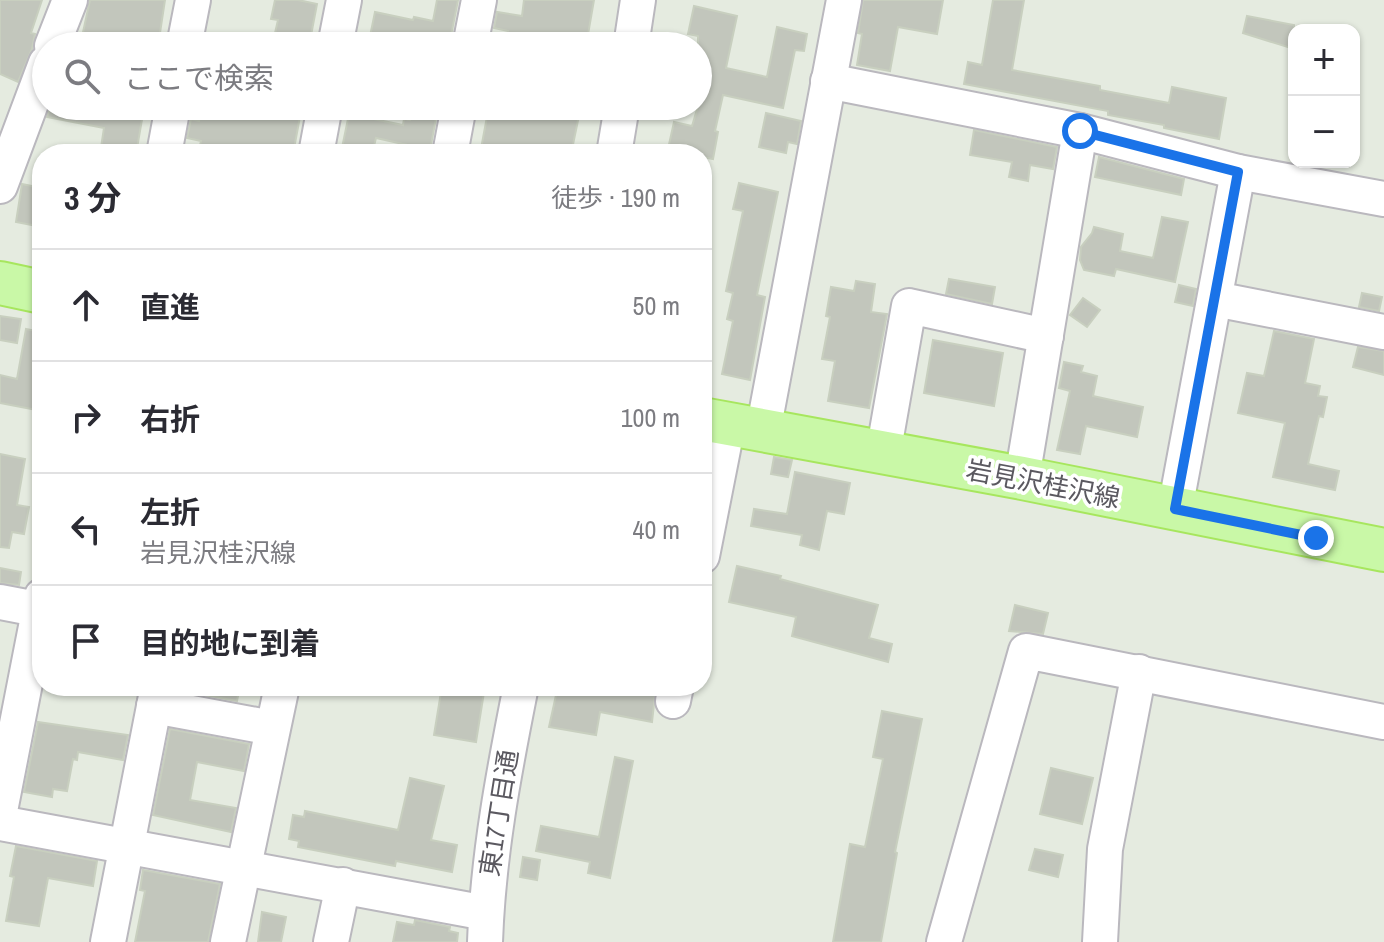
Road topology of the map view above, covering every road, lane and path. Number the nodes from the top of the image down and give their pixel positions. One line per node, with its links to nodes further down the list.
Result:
1 (70, 0): 7 (street)
2 (193, 0): 8 (street)
3 (344, 0): 9 (street)
4 (479, 0): 10 (street)
5 (638, 0): 11 (street)
6 (844, 0): 12 (street)
7 (57, 32)
8 (187, 32)
9 (338, 32)
10 (473, 32)
11 (633, 32)
12 (828, 81): 18 (street); 31 (street)
13 (32, 100): 24 (street)
14 (170, 120): 19 (street)
15 (322, 120): 20 (street)
16 (456, 120): 21 (street)
17 (620, 120): 22 (street)
18 (1080, 131): 23 (street); 30 (street)
19 (166, 144)
20 (318, 144)
21 (452, 144)
22 (616, 144)
23 (1238, 172): 25 (street); 28 (street)
24 (0, 186)
25 (1384, 199)
26 (0, 283): 27 (main road)
27 (32, 290)
28 (1215, 299): 29 (street); 34 (street)
29 (1384, 332)
30 (1046, 336): 32 (street); 33 (street)
31 (731, 425): 32 (main road, 岩見沢桂沢線); 35 (street)
32 (883, 454): 33 (main road, 岩見沢桂沢線)
33 (1022, 478): 34 (main road, 岩見沢桂沢線)
34 (1175, 509): 36 (main road, 岩見沢桂沢線)
35 (712, 511)
36 (1384, 550)
37 (0, 602): 38 (street)
38 (32, 604)
39 (32, 650): 46 (street)
40 (1139, 672): 44 (street); 55 (street); 56 (street)
41 (156, 696): 45 (street); 48 (street)
42 (280, 696): 45 (street)
43 (519, 696): 51 (street, 東17丁目通)
44 (1384, 722)
45 (272, 728): 49 (street)
46 (0, 811)
47 (0, 823): 48 (street)
48 (126, 845): 49 (street); 52 (street)
49 (242, 866): 50 (street); 53 (street)
50 (343, 885): 51 (street); 54 (street)
51 (485, 928)
52 (108, 942)
53 (228, 942)
54 (331, 942)
55 (944, 942)
56 (1100, 942)

